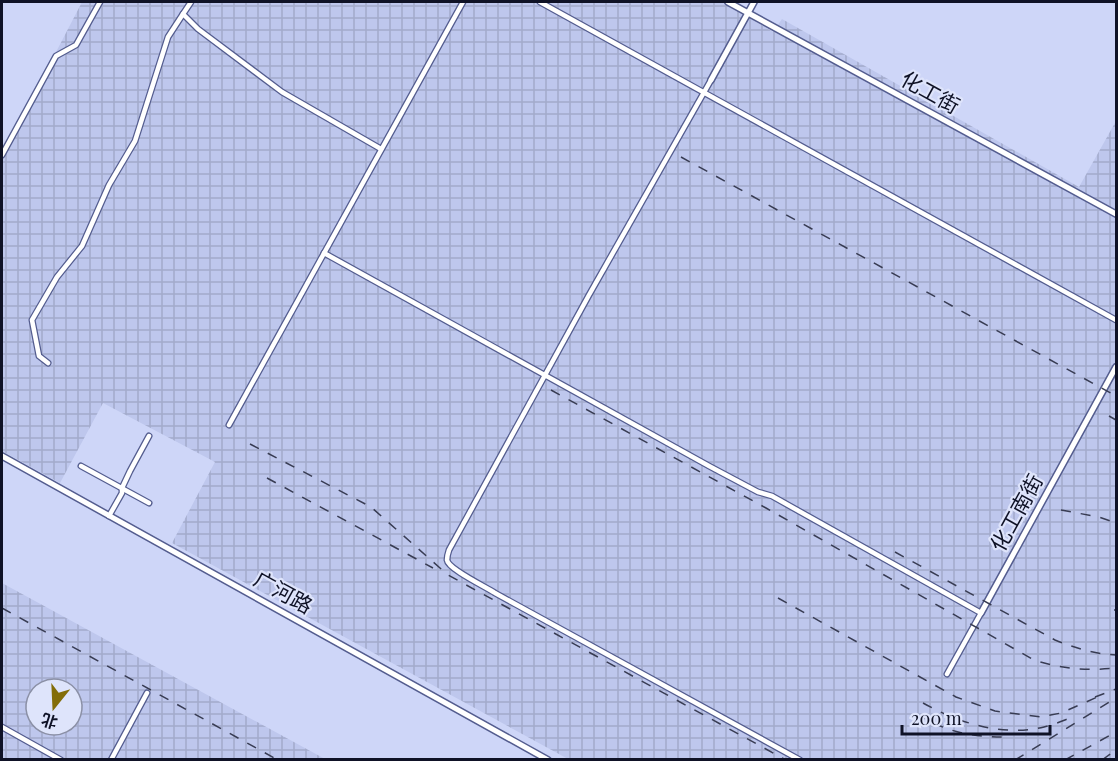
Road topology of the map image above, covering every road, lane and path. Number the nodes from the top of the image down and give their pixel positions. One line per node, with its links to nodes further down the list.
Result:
1 (100, 2): 12 (street)
2 (191, 2): 8 (street)
3 (463, 2): 11 (street)
4 (540, 2): 10 (street)
5 (728, 2): 7 (street, 化工街)
6 (754, 2): 7 (street)
7 (748, 13): 9 (street); 13 (street, 化工街)
8 (183, 14): 11 (street); 16 (street)
9 (711, 80): 10 (street)
10 (704, 93): 15 (street); 18 (street)
11 (381, 149): 14 (street)
12 (2, 155)
13 (1116, 214)
14 (324, 253): 18 (street); 19 (street)
15 (1116, 320)
16 (48, 363)
17 (1116, 367): 26 (street, 化工南街)
18 (545, 375): 26 (street); 33 (street)
19 (228, 425)
20 (149, 436): 23 (street)
21 (2, 456): 25 (street, 广河路)
22 (81, 466): 23 (street)
23 (122, 488): 24 (street); 25 (street)
24 (149, 503)
25 (109, 516): 32 (street, 广河路)
26 (981, 613): 27 (street, 化工南街)
27 (947, 674)
28 (147, 693): 31 (street)
29 (2, 727): 30 (street)
30 (61, 759)
31 (111, 759)
32 (548, 759)
33 (800, 759)

